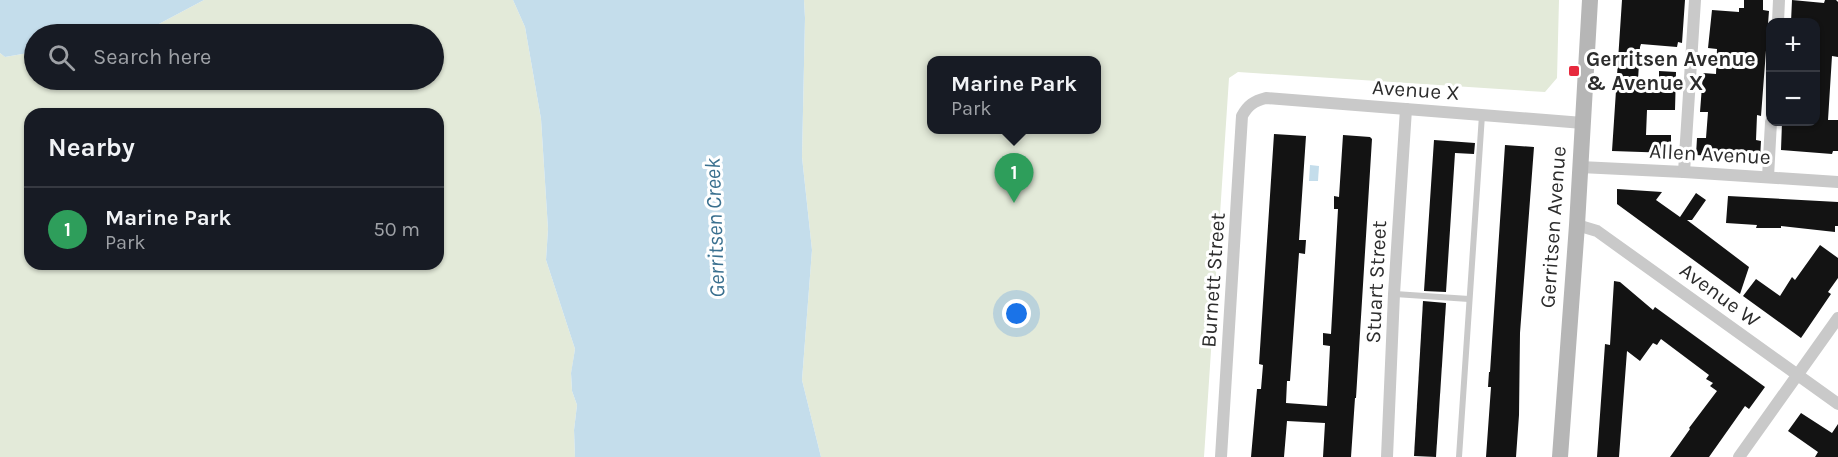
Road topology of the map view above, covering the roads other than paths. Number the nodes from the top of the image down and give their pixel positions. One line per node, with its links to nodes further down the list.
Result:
1 (1590, 0): 8 (main road, Gerritsen Avenue)
2 (1695, 0): 11 (street)
3 (1779, 0): 4 (street)
4 (1778, 18)
5 (1248, 106): 6 (street, Avenue X); 20 (street, Burnett Street)
6 (1406, 109): 7 (street, Avenue X); 15 (street, Stuart Street)
7 (1482, 115): 8 (street, Avenue X); 16 (lane)
8 (1583, 123): 10 (main road, Gerritsen Avenue)
9 (1771, 126): 12 (street)
10 (1580, 167): 11 (street, Allen Avenue); 14 (main road, Gerritsen Avenue)
11 (1684, 172): 12 (street, Allen Avenue)
12 (1768, 177): 13 (street, Allen Avenue)
13 (1838, 182)
14 (1577, 225): 18 (street, Avenue W); 23 (main road, Gerritsen Avenue)
15 (1394, 294): 16 (lane); 21 (street, Stuart Street)
16 (1469, 298): 22 (lane)
17 (1838, 318): 18 (street)
18 (1798, 375): 19 (street, Avenue W); 24 (street)
19 (1838, 404)
20 (1221, 457)
21 (1387, 457)
22 (1459, 457)
23 (1560, 457)
24 (1739, 457)

